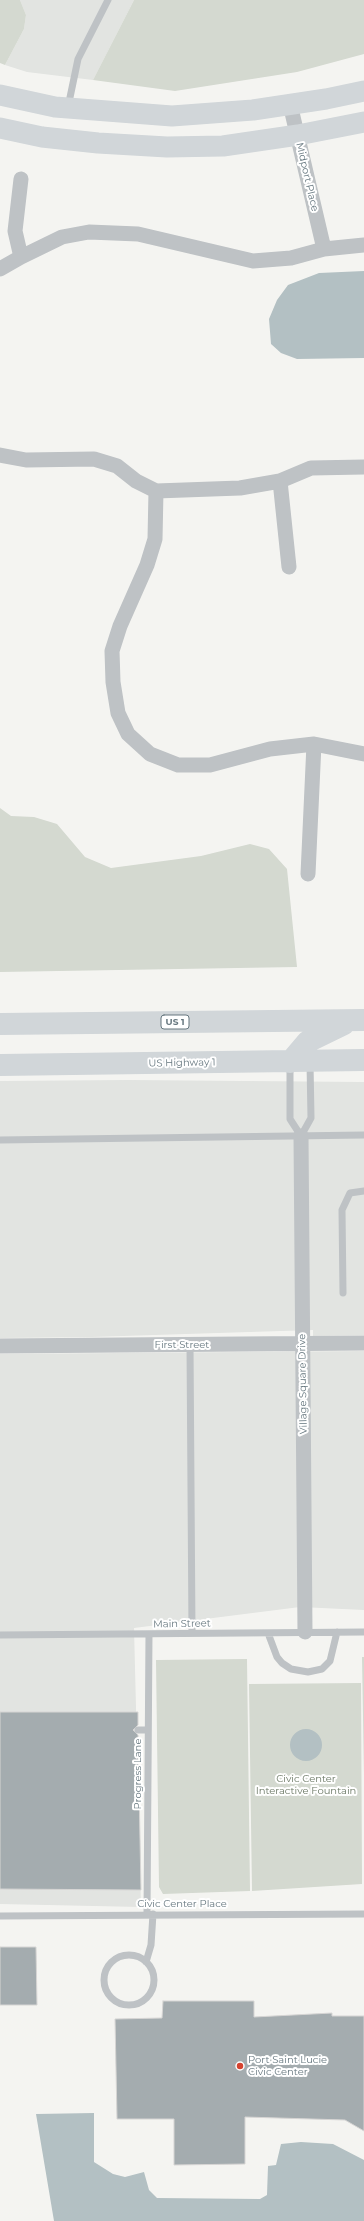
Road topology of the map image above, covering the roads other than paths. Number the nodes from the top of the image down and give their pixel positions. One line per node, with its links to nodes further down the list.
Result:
1 (108, 0): 5 (lane)
2 (364, 91): 4 (main road)
3 (0, 95): 5 (main road)
4 (290, 104): 5 (main road); 8 (street, Midport Place)
5 (67, 109)
6 (364, 122): 8 (main road)
7 (0, 128): 8 (main road)
8 (298, 135): 11 (street, Midport Place)
9 (21, 179): 12 (street)
10 (364, 245): 11 (street)
11 (324, 249): 12 (street)
12 (21, 256): 13 (street)
13 (0, 269)
14 (0, 455): 17 (street)
15 (364, 467): 16 (street)
16 (280, 481): 17 (street); 18 (street)
17 (156, 491): 19 (street)
18 (289, 567)
19 (314, 744): 20 (street); 21 (street)
20 (364, 754)
21 (308, 874)
22 (357, 1021): 23 (main road, US 1); 25 (main road)
23 (0, 1024)
24 (364, 1060): 25 (main road, US Highway 1)
25 (300, 1061): 26 (main road, US Highway 1); 28 (lane, Village Square Drive); 28 (lane)
26 (0, 1065)
27 (364, 1135): 28 (lane)
28 (301, 1136): 29 (lane); 33 (street, Village Square Drive)
29 (0, 1140)
30 (364, 1191): 31 (lane)
31 (342, 1293)
32 (364, 1343): 33 (street, First Street)
33 (302, 1344): 34 (street, First Street); 36 (street, Village Square Drive)
34 (190, 1345): 35 (street, First Street); 41 (lane)
35 (0, 1346)
36 (305, 1632): 37 (lane, Main Street); 39 (lane, Main Street)
37 (337, 1632): 38 (lane, Main Street); 39 (lane)
38 (364, 1632)
39 (268, 1633): 41 (lane, Main Street)
40 (149, 1634): 41 (lane, Main Street); 42 (lane, Main Street); 44 (lane, Progress Lane)
41 (192, 1634)
42 (0, 1636)
43 (138, 1730): 44 (lane)
44 (148, 1730): 45 (lane, Progress Lane)
45 (150, 1914): 46 (lane, Civic Center Place); 47 (lane, Civic Center Place); 48 (lane, Progress Lane)
46 (364, 1914)
47 (0, 1916)
48 (146, 1962): 48 (lane)

